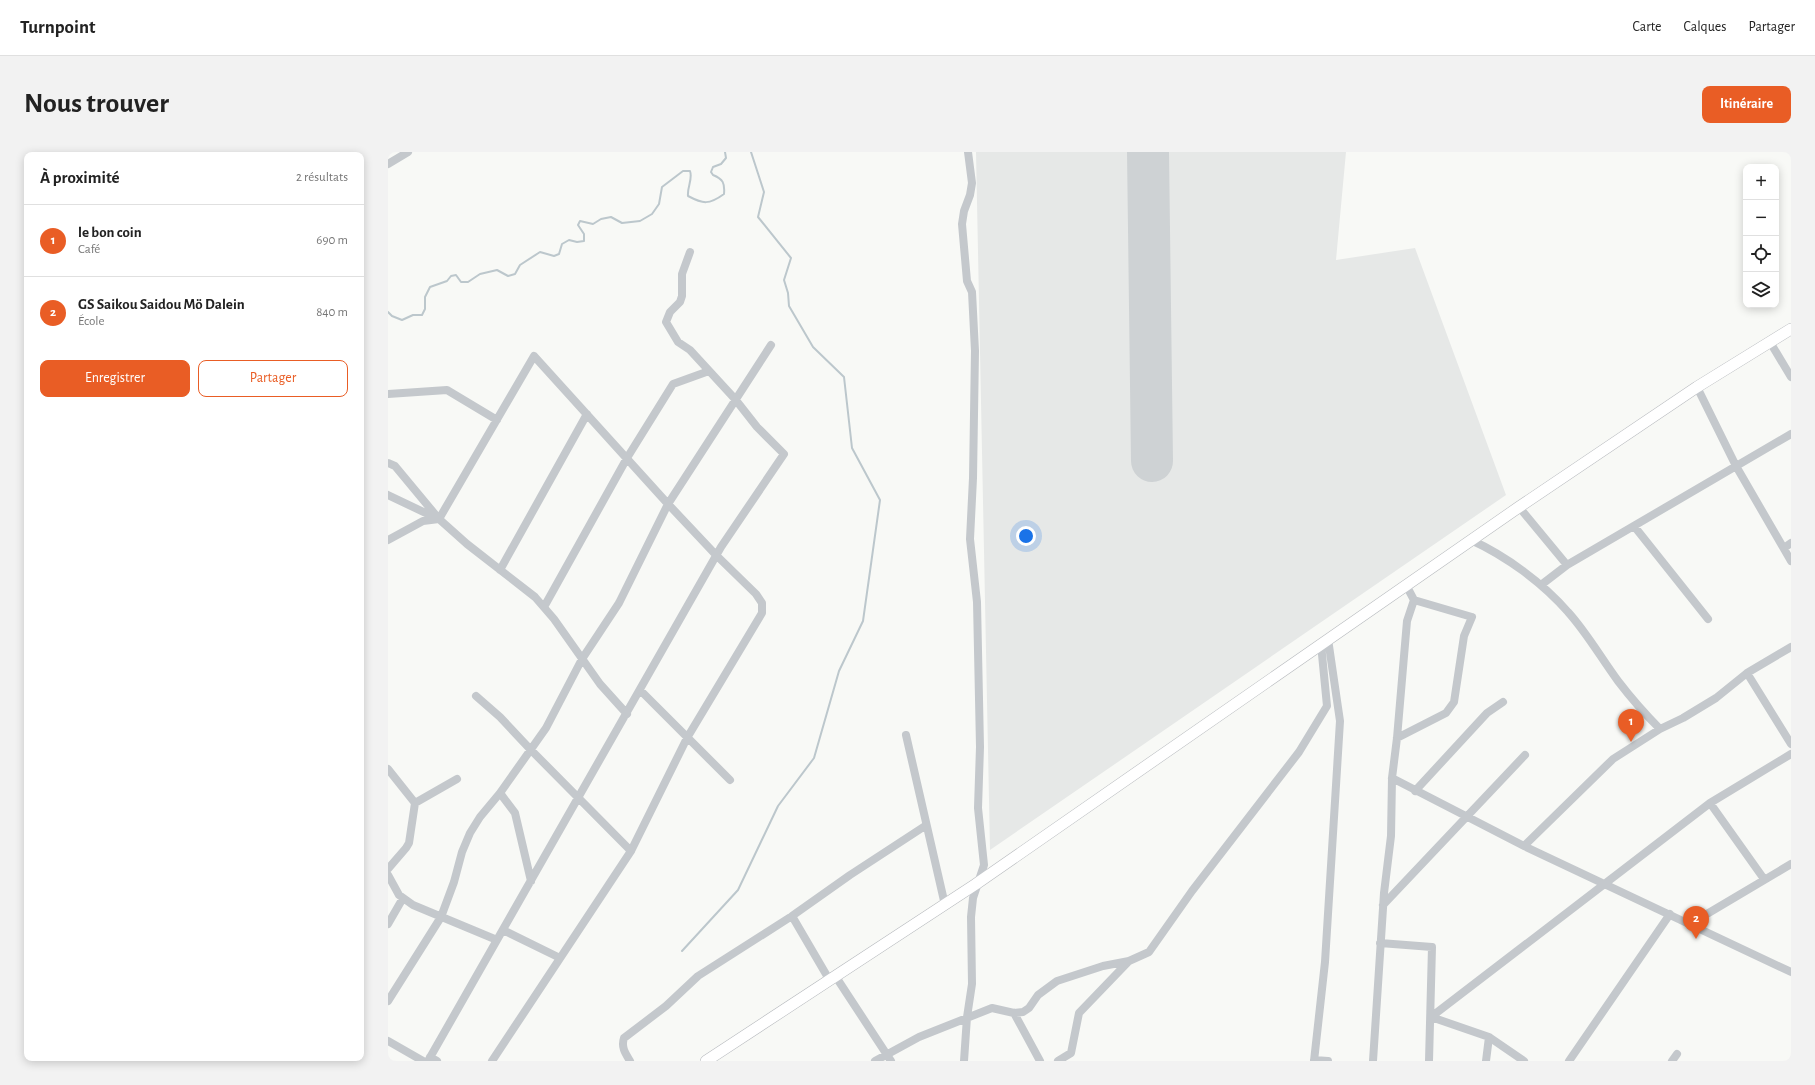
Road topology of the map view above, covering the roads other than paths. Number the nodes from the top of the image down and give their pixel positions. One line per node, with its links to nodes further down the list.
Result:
1 (968, 152): 71 (street)
2 (402, 154): 3 (street)
3 (388, 164)
4 (690, 252): 8 (street)
5 (1791, 329): 6 (highway)
6 (1770, 342): 9 (street); 10 (highway)
7 (771, 345): 12 (street)
8 (709, 371): 12 (street); 16 (street)
9 (1791, 377)
10 (1697, 387): 18 (street); 21 (highway)
11 (388, 394): 14 (street)
12 (735, 399): 20 (street); 28 (street)
13 (587, 414): 14 (street); 16 (street); 31 (street)
14 (497, 420): 22 (street)
15 (1791, 434): 18 (street)
16 (627, 458): 20 (street); 35 (street)
17 (388, 463): 22 (street)
18 (1736, 466): 23 (street); 27 (street)
19 (388, 495): 22 (street)
20 (668, 504): 28 (street); 39 (street)
21 (1519, 507): 25 (highway); 30 (street)
22 (439, 519): 24 (street); 31 (street)
23 (1634, 526): 30 (street); 36 (street)
24 (388, 540)
25 (1471, 540): 32 (street); 33 (highway)
26 (1791, 543): 27 (street)
27 (1784, 548): 29 (street)
28 (716, 556): 41 (street); 47 (street)
29 (1791, 560)
30 (1567, 565): 32 (street)
31 (500, 570): 35 (street)
32 (1541, 585): 45 (street)
33 (1406, 586): 34 (street); 37 (highway)
34 (1414, 600): 48 (street); 48 (street)
35 (544, 607): 39 (street)
36 (1708, 619)
37 (1325, 642): 71 (highway); 85 (street); 97 (street)
38 (1791, 647): 40 (street)
39 (582, 659): 44 (street); 50 (street)
40 (1747, 673): 45 (street); 49 (street)
41 (640, 690): 44 (street); 47 (street)
42 (476, 696): 50 (street)
43 (1503, 702): 57 (street)
44 (627, 714): 59 (street)
45 (1660, 730): 64 (street)
46 (906, 735): 63 (street)
47 (687, 738): 56 (street); 65 (street)
48 (1397, 738): 54 (street)
49 (1791, 744)
50 (530, 749): 58 (street); 59 (street)
51 (1791, 754): 61 (street)
52 (1525, 755): 62 (street)
53 (388, 770): 60 (street)
54 (1392, 778): 57 (street); 75 (street)
55 (457, 779): 60 (street)
56 (730, 780)
57 (1415, 791): 62 (street)
58 (500, 793): 70 (street); 78 (street)
59 (579, 797): 65 (street); 70 (street)
60 (415, 803): 67 (street)
61 (1710, 803): 69 (street); 72 (street)
62 (1466, 817): 64 (street); 75 (street)
63 (926, 826): 74 (street); 77 (street)
64 (1524, 846): 72 (street)
65 (631, 851): 84 (street)
66 (1791, 864): 69 (street)
67 (388, 869)
68 (388, 875): 73 (street)
69 (1764, 879): 80 (street)
70 (531, 882): 81 (street)
71 (976, 884): 74 (highway); 90 (street)
72 (1604, 884): 76 (street); 91 (street)
73 (403, 898): 78 (street); 79 (street)
74 (945, 905): 87 (highway)
75 (1383, 905): 83 (street)
76 (1670, 914): 80 (street); 109 (street)
77 (792, 916): 87 (street); 99 (street)
78 (441, 917): 82 (street); 88 (street)
79 (388, 924)
80 (1690, 924): 86 (street)
81 (503, 930): 82 (street); 84 (street)
82 (497, 940): 95 (street)
83 (1380, 943): 91 (street); 105 (street)
84 (560, 958): 98 (street)
85 (1129, 961): 89 (street); 103 (street)
86 (1790, 971)
87 (833, 979): 94 (street); 96 (highway)
88 (388, 1001)
89 (1014, 1013): 90 (street); 102 (street)
90 (967, 1017): 94 (street); 101 (street)
91 (1431, 1017): 92 (street); 106 (street)
92 (1489, 1037): 107 (street); 108 (street)
93 (388, 1041): 95 (street)
94 (889, 1058): 100 (street)
95 (430, 1060)
96 (713, 1060)
97 (1314, 1060): 104 (street)
98 (492, 1061)
99 (630, 1061)
100 (875, 1061)
101 (964, 1061)
102 (1040, 1061)
103 (1058, 1061)
104 (1328, 1061)
105 (1373, 1061)
106 (1429, 1061)
107 (1486, 1061)
108 (1524, 1061)
109 (1569, 1061)

